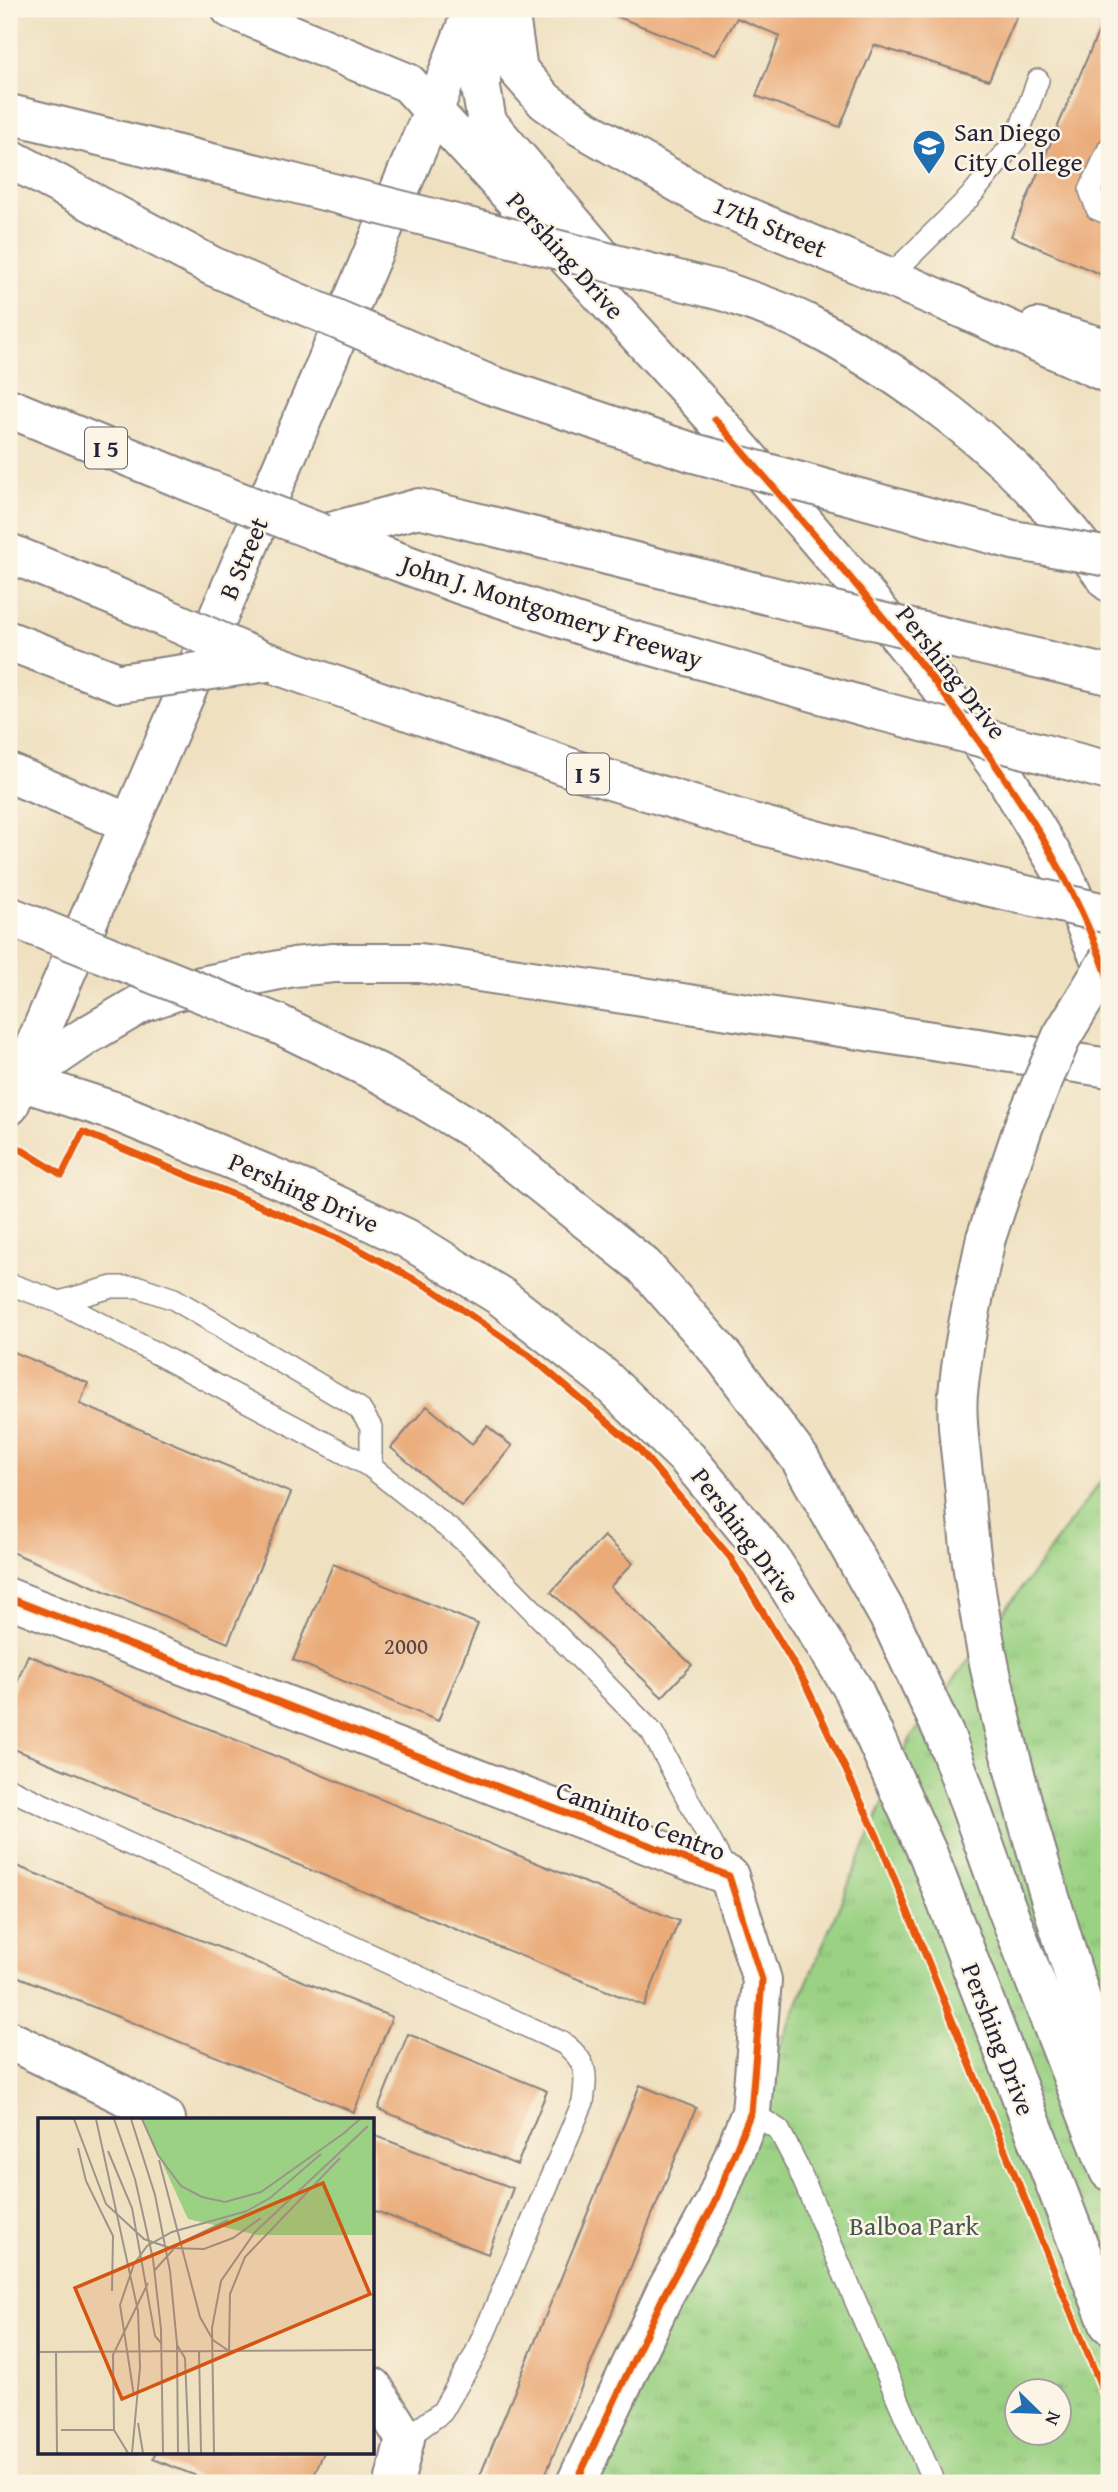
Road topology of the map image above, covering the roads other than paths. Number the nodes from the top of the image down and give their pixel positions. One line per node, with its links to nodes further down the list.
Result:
1 (231, 9): 6 (main road)
2 (473, 9): 6 (main road, B Street)
3 (490, 9): 16 (main road)
4 (509, 9): 11 (main road, 17th Street)
5 (1038, 80): 11 (lane)
6 (433, 109): 16 (main road, Pershing Drive); 26 (main road, B Street)
7 (9, 114): 20 (main road, bridge)
8 (1109, 148): 10 (lane)
9 (9, 158): 19 (main road, bridge)
10 (1109, 214)
11 (890, 277): 12 (main road, 17th Street)
12 (952, 304): 13 (main road, 17th Street); 14 (main road)
13 (1109, 349)
14 (1109, 374)
15 (9, 408): 17 (main road, John J. Montgomery Freeway / I 5, bridge)
16 (715, 419): 30 (main road, Pershing Drive)
17 (323, 534): 23 (main road, bridge); 24 (main road, John J. Montgomery Freeway / I 5, bridge)
18 (9, 553): 22 (main road, I 5, bridge)
19 (1109, 557)
20 (1109, 582)
21 (9, 641): 22 (main road, bridge)
22 (268, 662): 27 (main road, I 5, bridge)
23 (1109, 675)
24 (1109, 771)
25 (9, 773): 26 (main road)
26 (129, 823): 32 (main road, B Street)
27 (1109, 914)
28 (9, 916): 43 (main road, bridge)
29 (1109, 959): 40 (main road, bridge)
30 (1109, 980)
31 (1109, 1068): 32 (main road)
32 (12, 1088): 44 (main road, Pershing Drive)
33 (9, 1284): 34 (lane)
34 (59, 1302): 35 (lane); 35 (lane)
35 (372, 1467): 38 (lane)
36 (10, 1604): 38 (main road, Caminito Centro)
37 (9, 1790): 46 (lane)
38 (729, 1876): 41 (main road, Caminito Centro)
39 (9, 2040): 42 (main road)
40 (1109, 2091)
41 (751, 2112): 48 (main road, Caminito Centro); 49 (lane)
42 (164, 2118)
43 (1109, 2171)
44 (1109, 2324)
45 (374, 2389): 46 (main road)
46 (405, 2439): 47 (main road)
47 (394, 2483)
48 (576, 2483)
49 (934, 2483)

